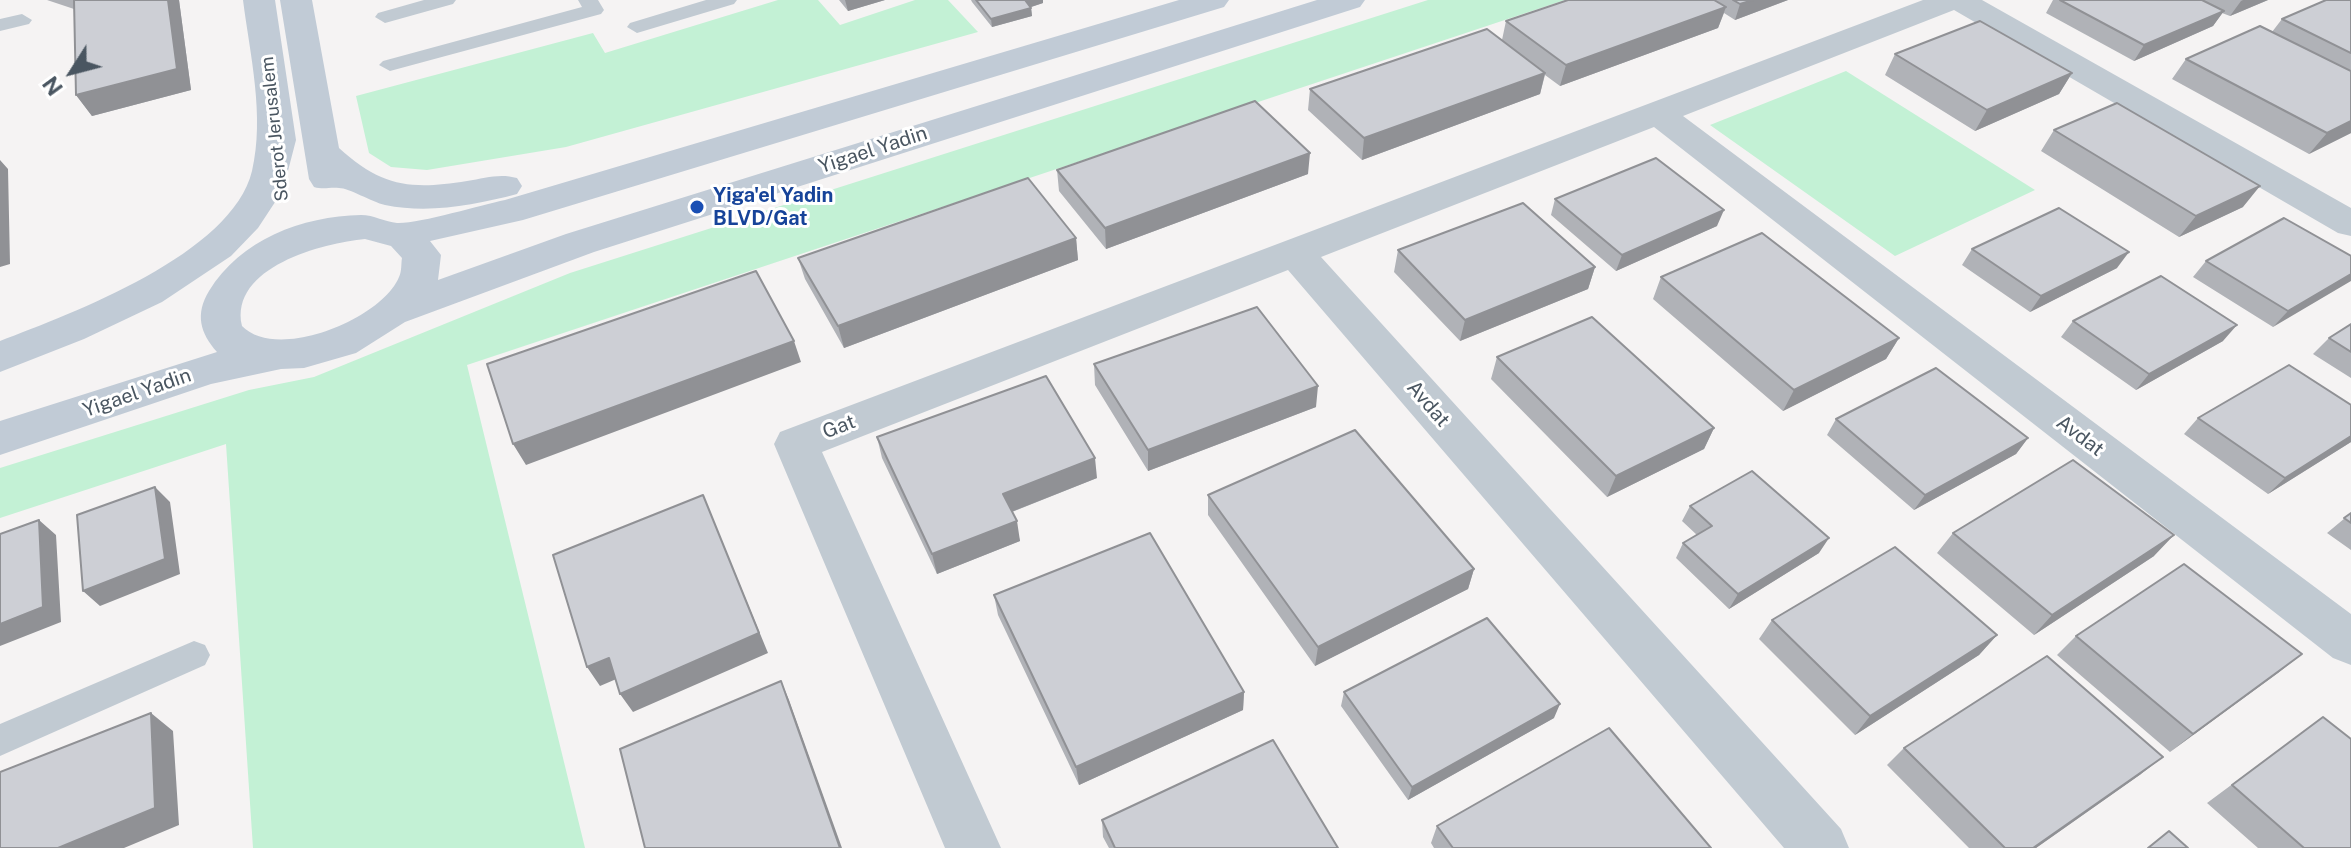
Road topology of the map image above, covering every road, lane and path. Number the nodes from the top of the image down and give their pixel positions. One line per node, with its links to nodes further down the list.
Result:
1 (259, 0): 15 (main road, Sderot Jerusalem)
2 (296, 0): 18 (main road, Sderot Jerusalem)
3 (446, 0): 10 (lane)
4 (588, 0): 14 (lane)
5 (727, 0): 13 (lane)
6 (1213, 0): 17 (main road)
7 (1349, 0): 23 (main road, Yigael Yadin)
8 (1952, 0): 16 (street)
9 (1959, 0): 19 (street)
10 (385, 17)
11 (22, 20): 12 (lane)
12 (0, 25)
13 (637, 27)
14 (390, 65)
15 (274, 112): 22 (main road, Sderot Jerusalem); 25 (main road)
16 (1657, 113): 21 (street); 28 (street, Avdat)
17 (781, 129): 18 (main road); 20 (main road)
18 (323, 152): 20 (main road, Sderot Jerusalem)
19 (2351, 224)
20 (383, 231): 22 (main road); 23 (main road, Sderot Jerusalem)
21 (1293, 251): 31 (street, Gat); 32 (street, Avdat)
22 (256, 262): 24 (main road, Sderot Jerusalem); 26 (main road)
23 (400, 309): 24 (main road)
24 (276, 355): 27 (main road, Yigael Yadin)
25 (0, 357)
26 (0, 371)
27 (0, 438)
28 (2351, 643)
29 (194, 655): 30 (lane)
30 (0, 740)
31 (973, 848)
32 (1821, 848)

